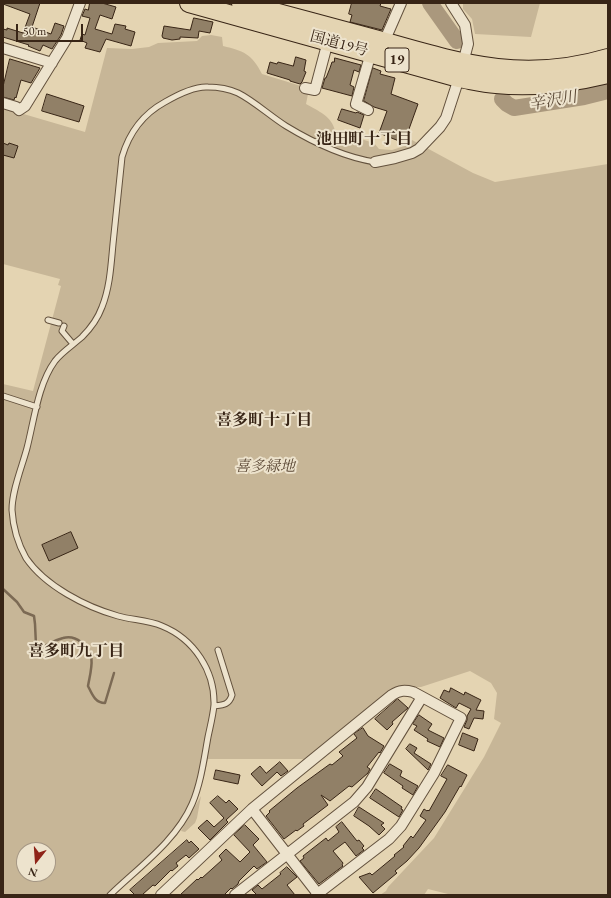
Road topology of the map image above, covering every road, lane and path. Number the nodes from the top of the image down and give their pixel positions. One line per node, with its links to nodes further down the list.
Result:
1 (80, 3): 10 (street)
2 (189, 3): 6 (highway, 国道19号 / 19)
3 (241, 3): 7 (highway, 国道19号 / 19)
4 (401, 3): 7 (street)
5 (450, 3): 11 (street)
6 (328, 41): 7 (highway, 国道19号 / 19); 13 (street)
7 (378, 47): 11 (highway, 国道19号 / 19); 15 (street)
8 (3, 48): 10 (street)
9 (608, 58): 11 (highway, 国道19号 / 19)
10 (52, 63): 14 (street)
11 (461, 71): 12 (highway, 国道19号 / 19); 16 (street)
12 (608, 74)
13 (306, 88)
14 (3, 103)
15 (368, 110)
16 (375, 162): 18 (lane)
17 (48, 320): 18 (lane)
18 (73, 344): 20 (lane)
19 (3, 396): 20 (lane)
20 (37, 407): 23 (lane)
21 (218, 650): 23 (lane)
22 (422, 697): 24 (street); 25 (street); 26 (street)
23 (214, 706): 27 (lane)
24 (252, 809): 25 (street); 28 (street)
25 (286, 854): 26 (street); 29 (street)
26 (317, 894)
27 (110, 895)
28 (161, 895)
29 (235, 895)

